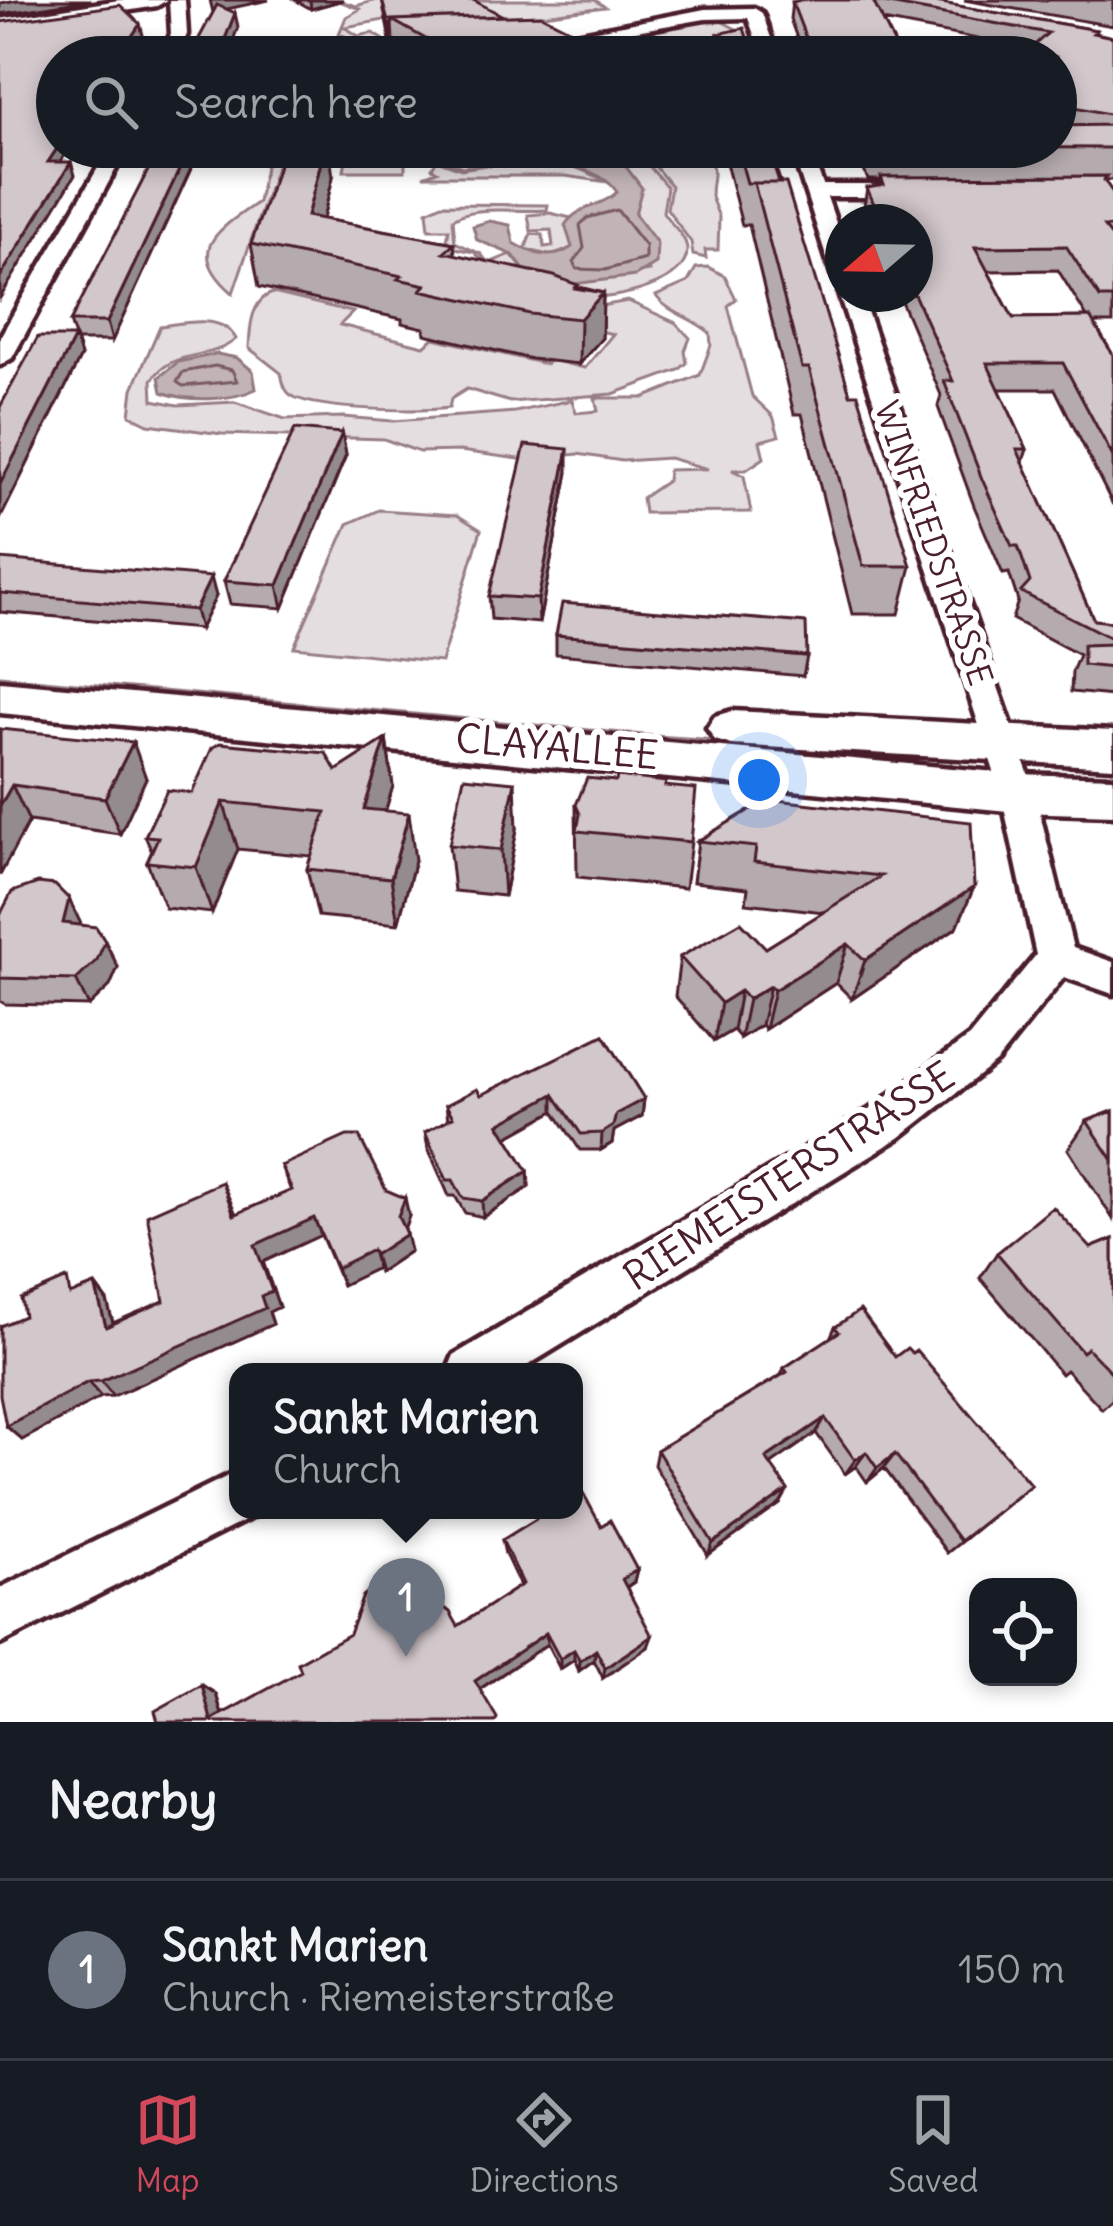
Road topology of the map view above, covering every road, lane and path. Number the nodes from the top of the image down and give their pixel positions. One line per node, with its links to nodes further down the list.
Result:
1 (158, 0): 4 (street)
2 (177, 0): 5 (street)
3 (759, 7): 6 (street)
4 (3, 21)
5 (178, 36)
6 (582, 36)
7 (107, 168): 13 (street)
8 (807, 168): 10 (street)
9 (931, 190): 10 (street)
10 (815, 191): 11 (street)
11 (825, 221)
12 (856, 312): 16 (street, WINFRIEDSTRASSE)
13 (0, 358)
14 (0, 664): 16 (main road, CLAYALLEE)
15 (0, 697): 18 (main road, CLAYALLEE)
16 (1000, 742): 17 (main road, CLAYALLEE); 18 (street, WINFRIEDSTRASSE)
17 (1113, 749)
18 (1018, 793): 19 (main road, CLAYALLEE); 20 (street)
19 (1113, 796)
20 (1056, 958): 21 (street); 22 (street, RIEMEISTERSTRASSE)
21 (1113, 978)
22 (487, 1363)
23 (229, 1502): 24 (street)
24 (0, 1617)

